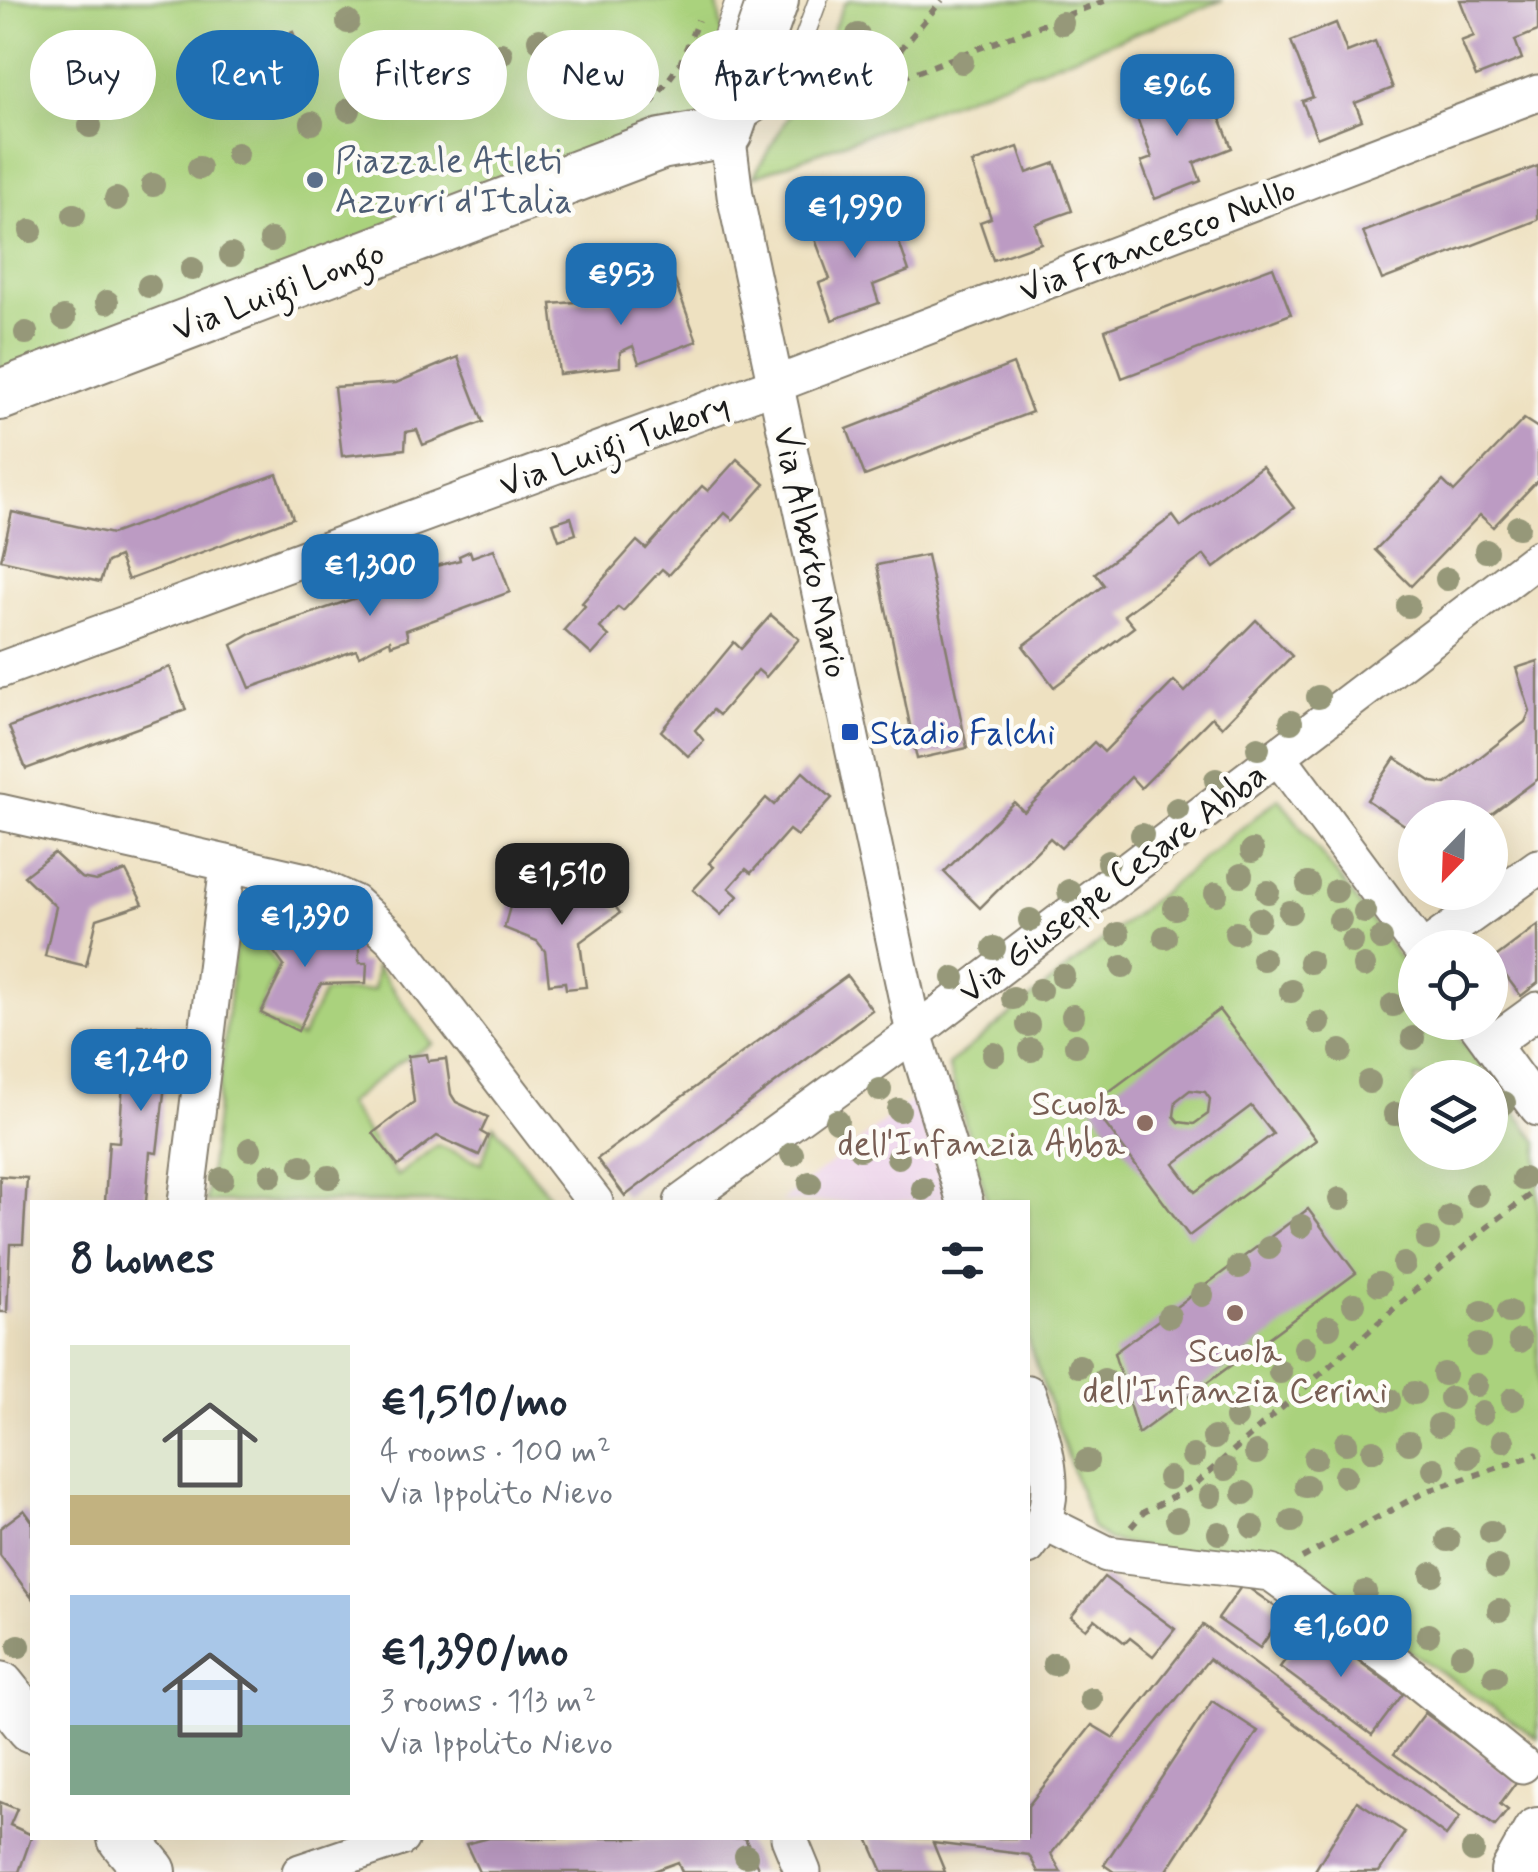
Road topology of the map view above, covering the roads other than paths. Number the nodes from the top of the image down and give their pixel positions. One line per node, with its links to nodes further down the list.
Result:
1 (735, 0): 5 (lane, Via Alberto Mario)
2 (774, 0): 5 (street, Via Alberto Mario)
3 (818, 0): 5 (lane)
4 (1538, 93): 6 (street, Via Francesco Nullo)
5 (727, 132): 6 (street, Via Alberto Mario); 7 (street, Via Luigi Longo)
6 (777, 384): 9 (street, Via Luigi Tukory); 18 (street, Via Alberto Mario)
7 (0, 395)
8 (1538, 558): 10 (street, Via Giuseppe Cesare Abba)
9 (0, 670)
10 (1278, 756): 14 (street); 18 (street, Via Giuseppe Cesare Abba)
11 (0, 812): 12 (street)
12 (228, 865): 21 (street); 22 (street)
13 (1538, 867): 15 (street)
14 (1408, 930)
15 (1448, 930)
16 (1538, 1010): 17 (street)
17 (1508, 1023)
18 (914, 1032): 23 (street, Via Giuseppe Cesare Abba); 24 (street, Via Alberto Mario)
19 (1488, 1040): 20 (street)
20 (1538, 1108)
21 (186, 1200)
22 (593, 1200)
23 (685, 1200)
24 (963, 1200)
25 (1032, 1408): 26 (street); 27 (street)
26 (1030, 1435)
27 (1035, 1535): 28 (street)
28 (1522, 1765)
29 (1538, 1833): 36 (street)
30 (125, 1840): 33 (street)
31 (395, 1840): 34 (street)
32 (790, 1840): 35 (street)
33 (152, 1872)
34 (300, 1872)
35 (803, 1872)
36 (1516, 1872)

